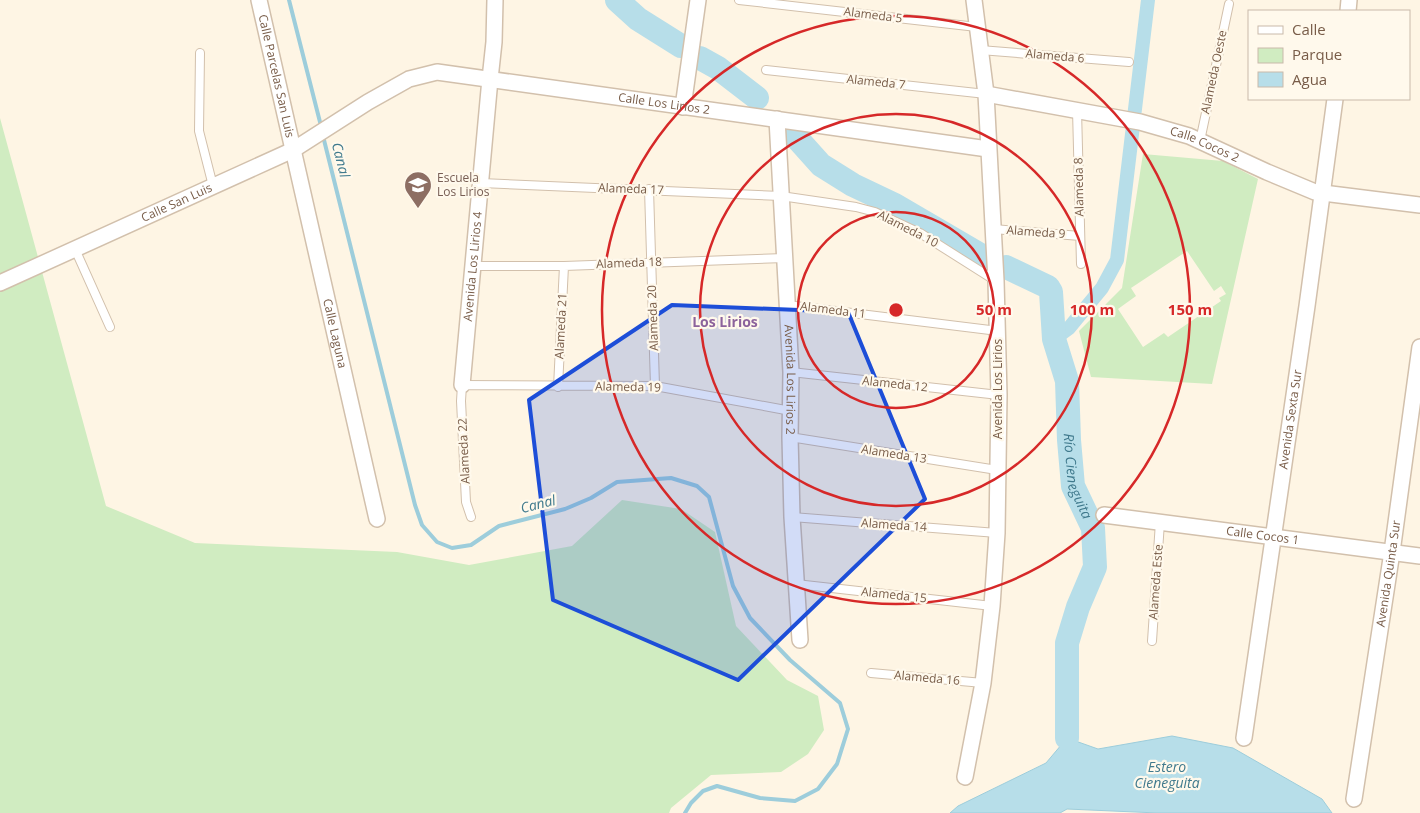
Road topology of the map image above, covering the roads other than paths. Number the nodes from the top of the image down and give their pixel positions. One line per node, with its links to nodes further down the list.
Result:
1 (259, 0): 21 (street, Calle Parcelas San Luis)
2 (495, 0): 12 (street, Avenida Los Lirios 4)
3 (698, 0): 15 (street)
4 (738, 0): 7 (lane, Alameda 5)
5 (974, 0): 7 (street, Avenida Los Lirios)
6 (1229, 4): 19 (lane, Alameda Oeste)
7 (977, 27): 8 (street, Avenida Los Lirios)
8 (980, 50): 10 (lane, Alameda 6); 13 (street, Avenida Los Lirios)
9 (200, 53): 23 (lane)
10 (1129, 62)
11 (766, 70): 13 (lane, Alameda 7)
12 (490, 79): 15 (street, Calle Los Lirios 2); 17 (street, Calle Los Lirios 2); 22 (street, Avenida Los Lirios 4)
13 (986, 94): 16 (street, Calle Cocos 2); 20 (street, Avenida Los Lirios)
14 (1335, 100): 25 (street, Avenida Sexta Sur)
15 (682, 107): 18 (street, Calle Los Lirios 2)
16 (1077, 110): 19 (street, Calle Cocos 2); 29 (lane, Alameda 8)
17 (349, 114): 21 (street, Calle San Luis)
18 (777, 120): 20 (street, Calle Los Lirios 2); 26 (street, Avenida Los Lirios 2)
19 (1200, 141): 25 (street, Calle Cocos 2)
20 (988, 149): 28 (street, Avenida Los Lirios)
21 (292, 150): 23 (street, Calle San Luis); 53 (street, Calle Laguna)
22 (481, 184): 24 (lane, Alameda 17); 34 (street, Avenida Los Lirios 4)
23 (214, 186): 30 (street, Calle San Luis)
24 (649, 189): 26 (lane, Alameda 17); 32 (lane, Alameda 20)
25 (1322, 192): 27 (street, Calle Cocos 2); 56 (street, Avenida Sexta Sur)
26 (781, 196): 31 (street, Avenida Los Lirios 2); 36 (lane, Alameda 10)
27 (1420, 205)
28 (993, 229): 29 (lane, Alameda 9); 36 (street, Avenida Los Lirios)
29 (1080, 236): 33 (lane, Alameda 8)
30 (75, 249): 37 (street, Calle San Luis); 39 (lane)
31 (785, 258): 32 (lane, Alameda 18); 38 (street, Avenida Los Lirios 2)
32 (651, 262): 35 (lane, Alameda 18); 44 (lane, Alameda 20)
33 (1081, 264)
34 (473, 266): 35 (lane, Alameda 18); 43 (street, Avenida Los Lirios 4)
35 (564, 266): 45 (lane, Alameda 21)
36 (996, 281): 40 (street, Avenida Los Lirios)
37 (0, 283)
38 (787, 305): 40 (lane, Alameda 11); 42 (street, Avenida Los Lirios 2)
39 (110, 327)
40 (998, 331): 46 (street, Avenida Los Lirios)
41 (1420, 347): 57 (street, Avenida Quinta Sur)
42 (792, 372): 46 (lane, Alameda 12); 47 (street, Avenida Los Lirios 2)
43 (462, 385): 45 (lane, Alameda 19); 51 (lane, Alameda 22)
44 (655, 386): 45 (lane, Alameda 19); 47 (lane, Alameda 19)
45 (558, 387)
46 (999, 395): 49 (street, Avenida Los Lirios)
47 (791, 411): 48 (street, Avenida Los Lirios 2)
48 (790, 437): 49 (lane, Alameda 13); 52 (street, Avenida Los Lirios 2)
49 (997, 470): 55 (street, Avenida Los Lirios)
50 (1104, 515): 54 (street, Calle Cocos 1)
51 (471, 517)
52 (792, 517): 55 (lane, Alameda 14); 59 (street, Avenida Los Lirios 2)
53 (377, 519)
54 (1160, 522): 56 (street, Calle Cocos 1); 62 (lane, Alameda Este)
55 (996, 534): 60 (street, Avenida Los Lirios)
56 (1273, 536): 57 (street, Calle Cocos 1); 65 (street, Avenida Sexta Sur)
57 (1392, 552): 58 (street, Calle Cocos 1); 67 (street, Avenida Quinta Sur)
58 (1420, 556)
59 (796, 584): 60 (lane, Alameda 15); 61 (street, Avenida Los Lirios 2)
60 (992, 606): 64 (street, Avenida Los Lirios)
61 (800, 640)
62 (1152, 641)
63 (871, 674): 64 (lane, Alameda 16)
64 (983, 683): 66 (street, Avenida Los Lirios)
65 (1244, 738)
66 (965, 777)
67 (1354, 800)

